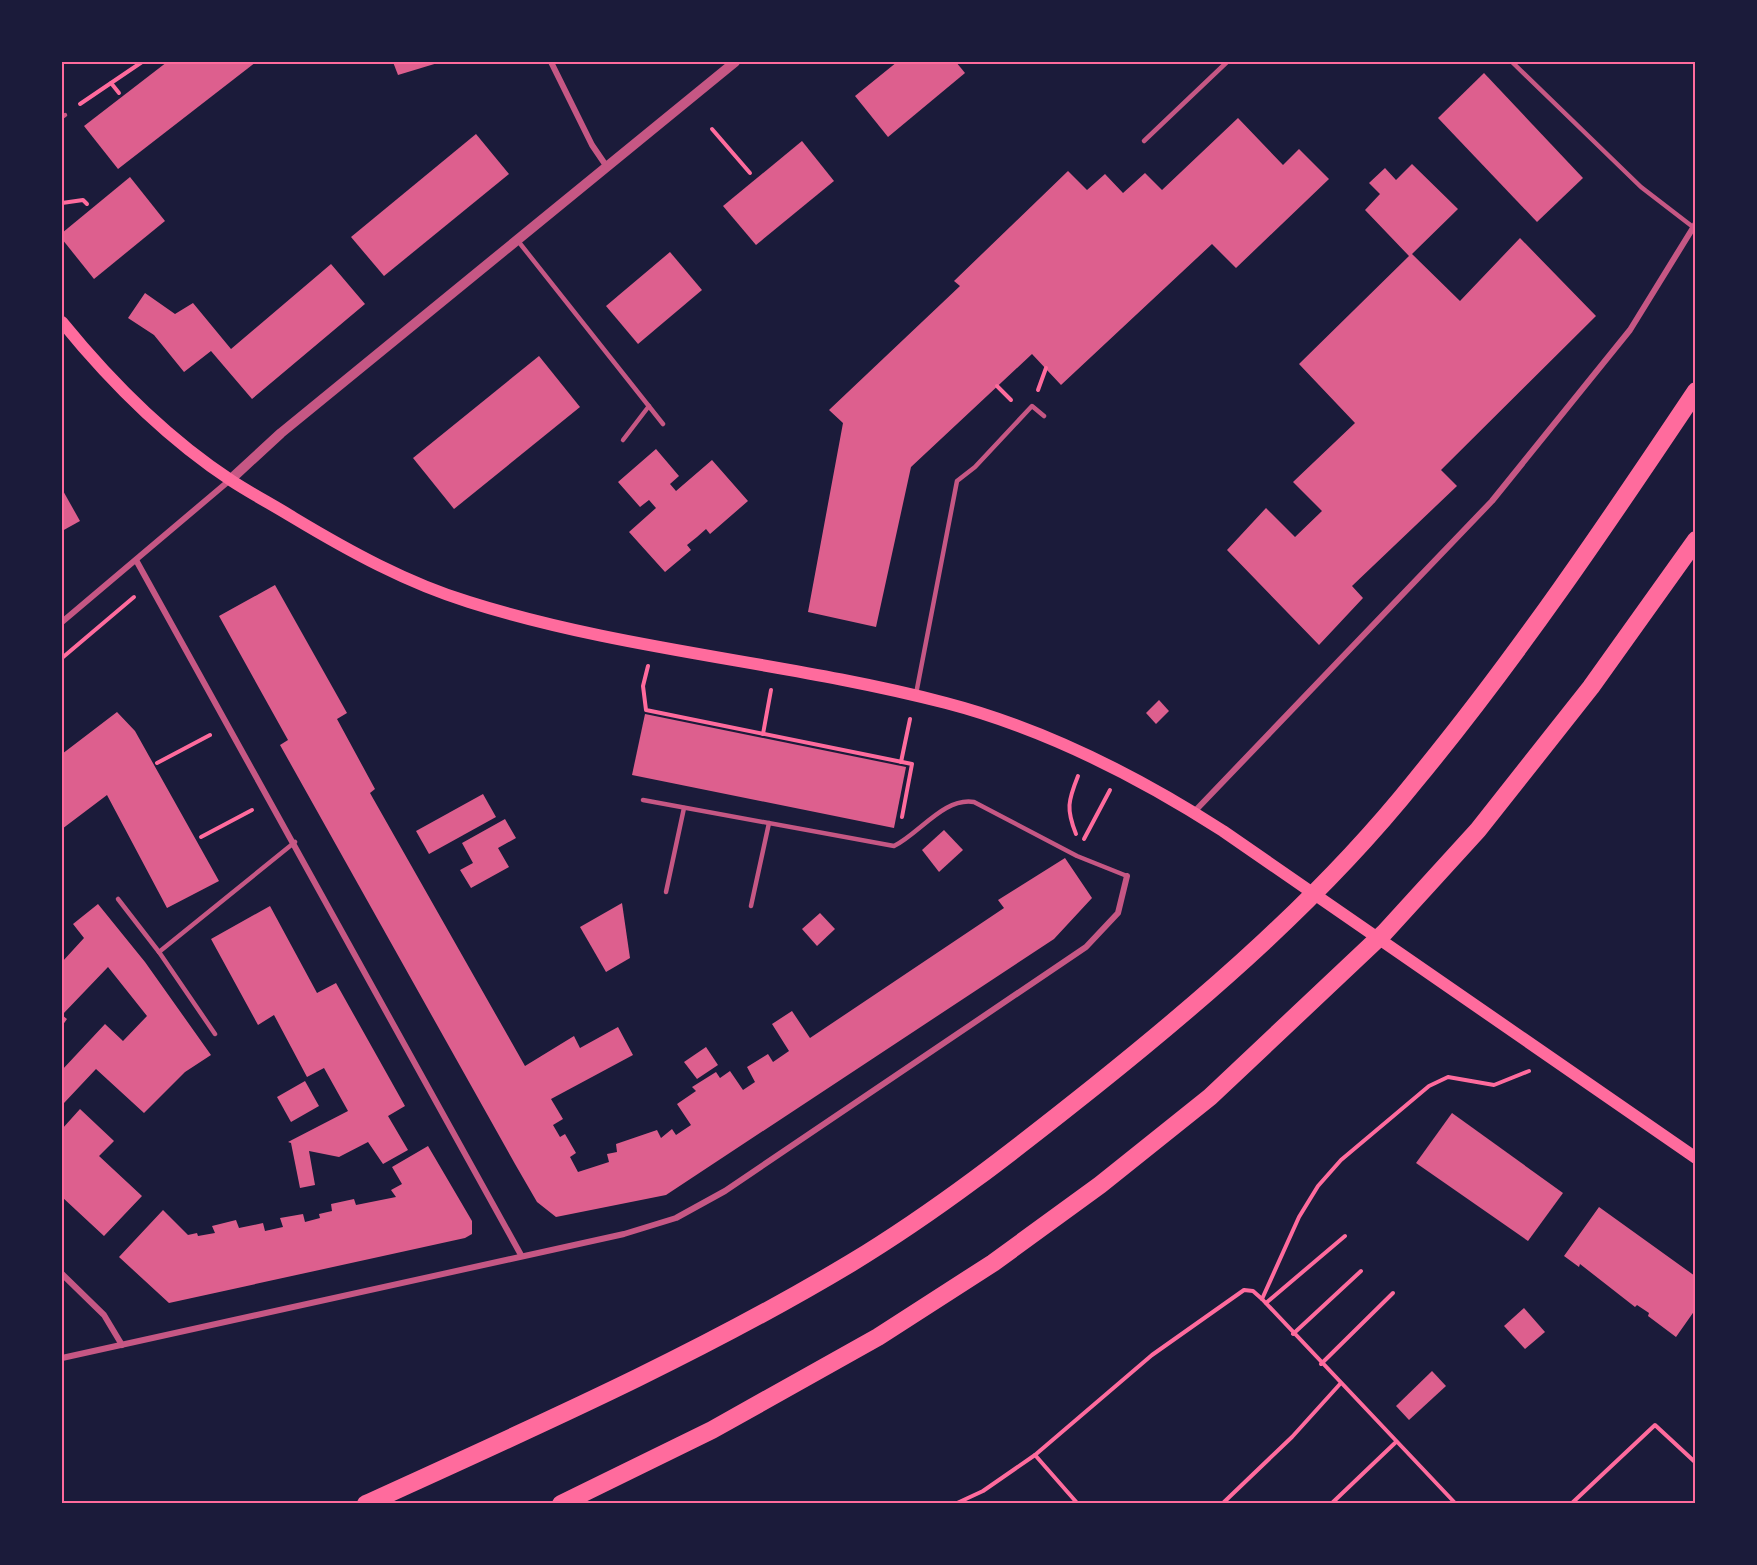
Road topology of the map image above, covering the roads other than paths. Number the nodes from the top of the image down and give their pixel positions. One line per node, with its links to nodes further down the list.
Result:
1 (551, 62): 6 (street)
2 (735, 62): 6 (street)
3 (1227, 62): 5 (lane)
4 (1512, 62): 7 (lane)
5 (1144, 141)
6 (607, 167): 8 (street)
7 (1694, 225): 22 (street)
8 (518, 241): 11 (lane); 15 (street)
9 (62, 322): 15 (main road)
10 (1695, 391): 36 (highway)
11 (649, 406): 13 (lane); 14 (lane)
12 (1044, 416): 19 (lane)
13 (663, 424)
14 (623, 440)
15 (230, 480): 17 (street); 19 (main road)
16 (1695, 540): 37 (highway)
17 (136, 560): 18 (street); 24 (street)
18 (62, 622)
19 (916, 696): 22 (main road)
20 (643, 800): 21 (lane)
21 (684, 808): 23 (lane); 26 (lane)
22 (1194, 812): 31 (main road)
23 (769, 823): 25 (lane); 28 (lane)
24 (295, 842): 29 (lane); 32 (street)
25 (1127, 876): 32 (street)
26 (666, 892)
27 (118, 899): 29 (lane)
28 (751, 906)
29 (159, 952): 30 (lane)
30 (215, 1034)
31 (1695, 1158)
32 (521, 1255): 34 (street)
33 (62, 1274): 34 (street)
34 (122, 1345): 35 (street)
35 (62, 1358)
36 (366, 1503)
37 (561, 1503)

